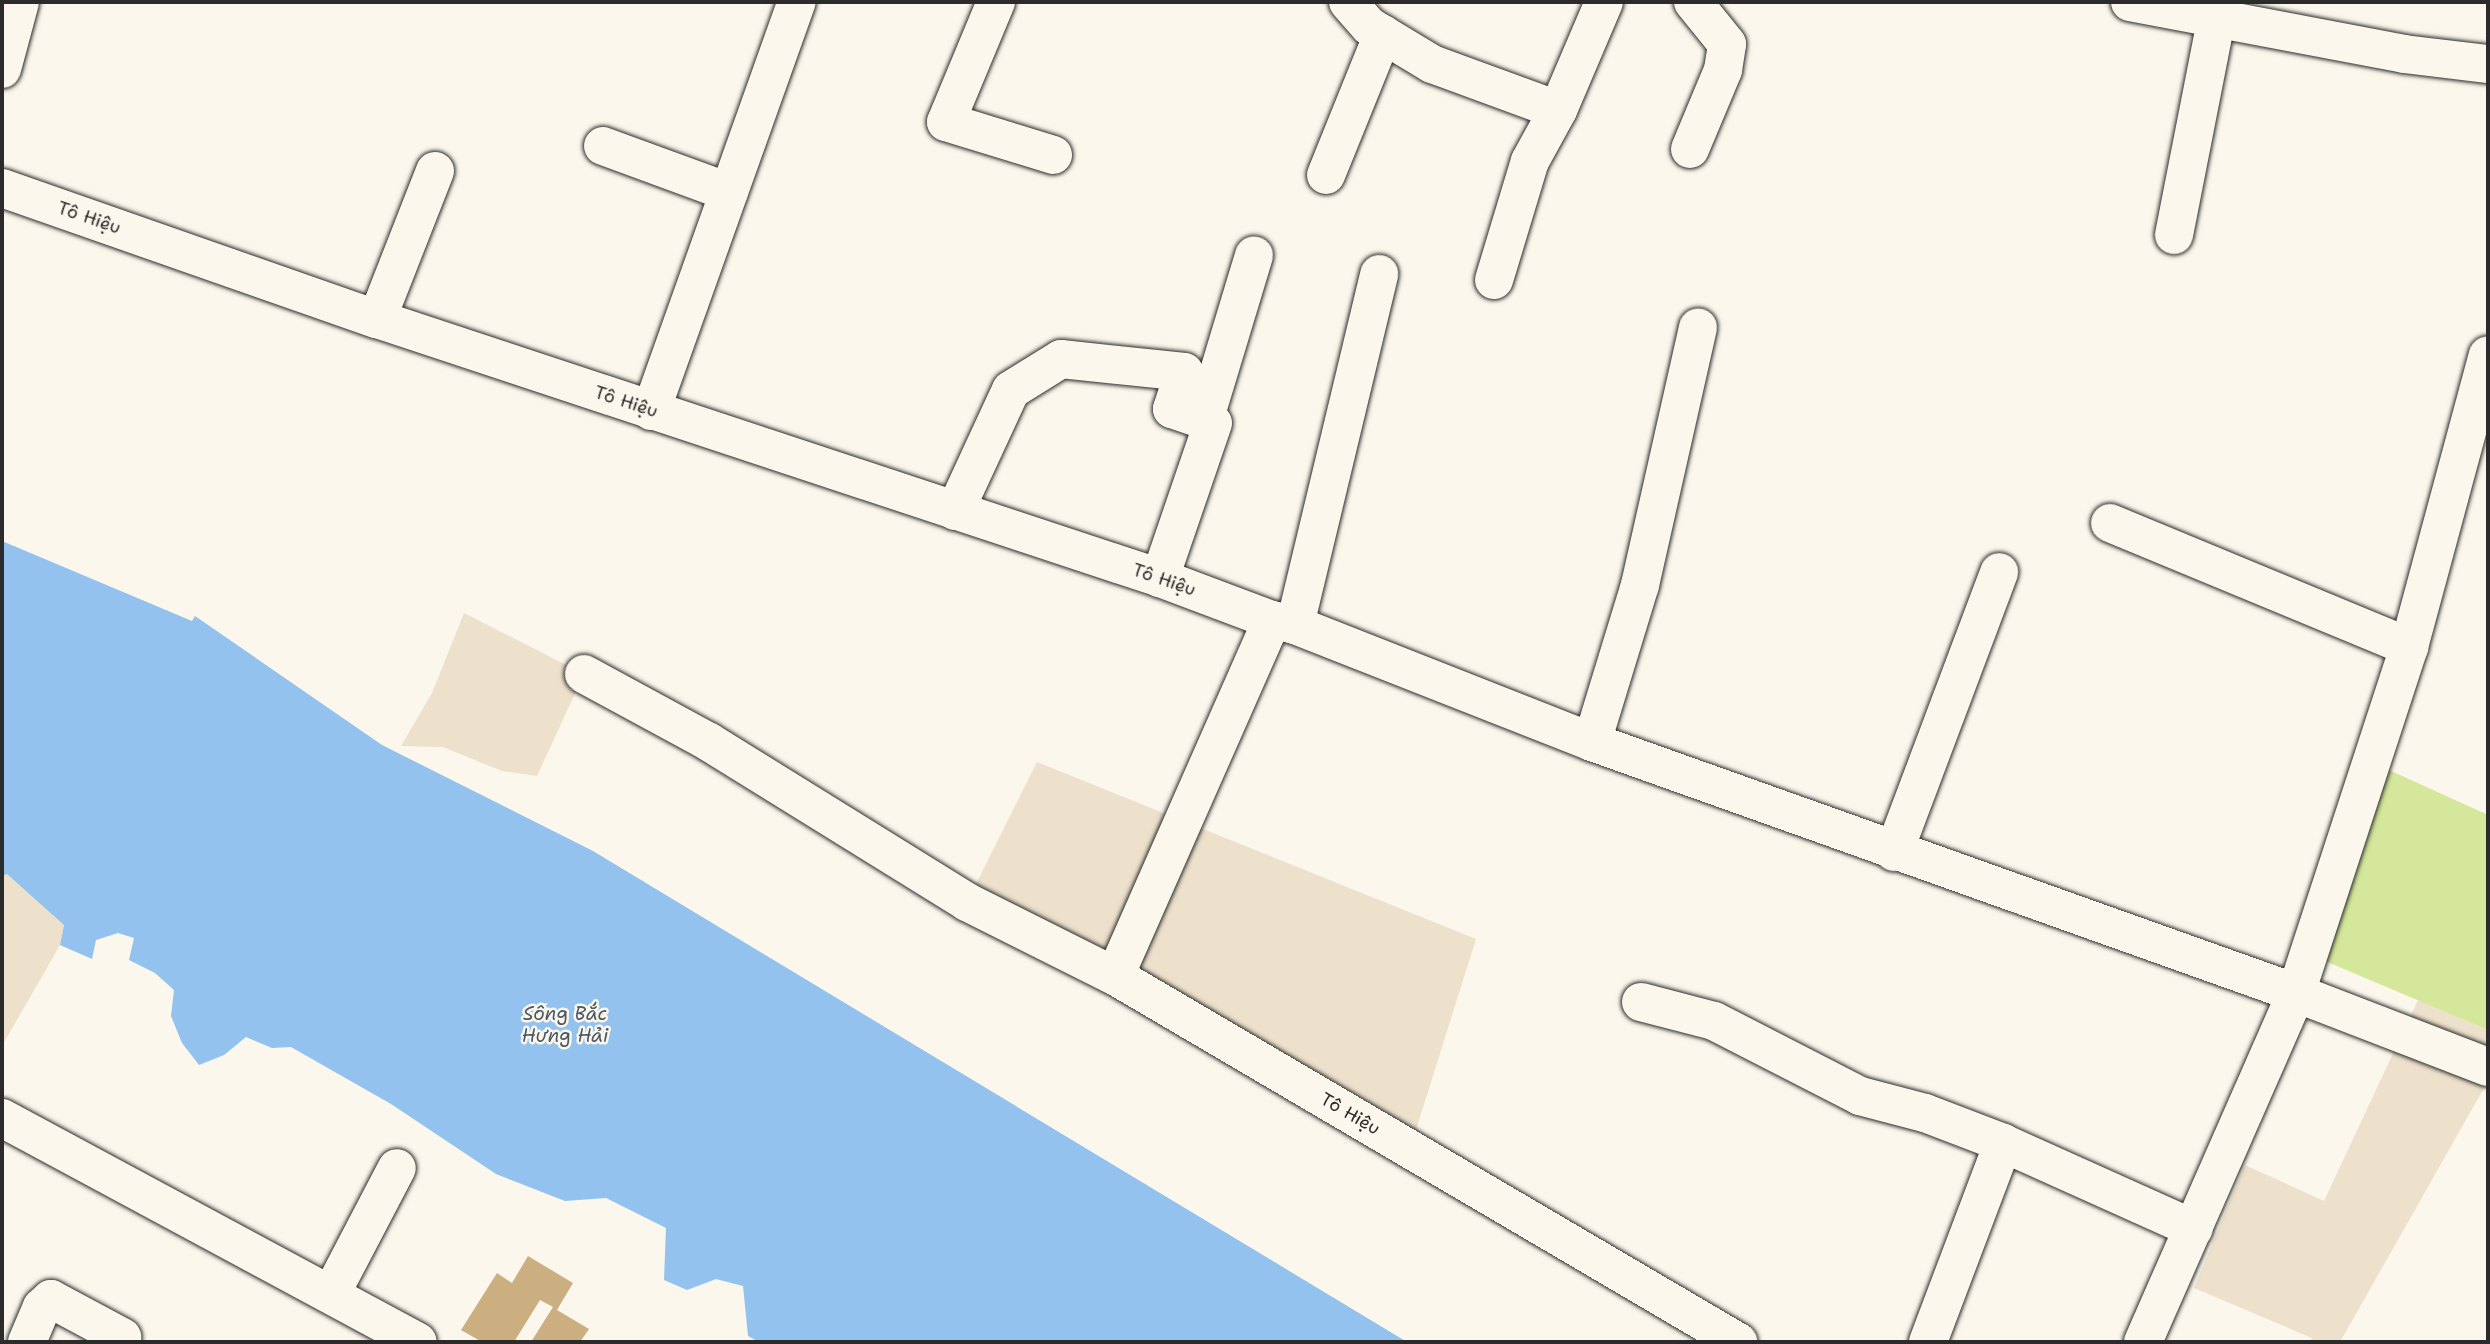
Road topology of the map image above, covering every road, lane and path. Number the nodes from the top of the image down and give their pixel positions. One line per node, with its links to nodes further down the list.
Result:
1 (20, 2): 11 (street)
2 (797, 2): 19 (street)
3 (996, 2): 15 (street)
4 (1348, 2): 9 (street)
5 (1604, 2): 12 (street)
6 (1693, 2): 14 (street)
7 (2130, 2): 8 (street)
8 (2216, 21): 10 (street); 20 (street)
9 (1383, 34): 12 (street); 17 (street)
10 (2488, 64)
11 (2, 69)
12 (1558, 110): 23 (street)
13 (603, 146): 19 (street)
14 (1690, 149)
15 (1053, 155)
16 (435, 172): 24 (street)
17 (1326, 175)
18 (2, 188): 24 (street, Tô Hiệu)
19 (729, 192): 27 (street)
20 (2174, 235)
21 (1254, 255): 28 (street)
22 (1379, 275): 33 (street)
23 (1494, 280)
24 (377, 319): 27 (street, Tô Hiệu)
25 (1698, 327): 36 (street)
26 (2488, 355): 34 (street)
27 (650, 411): 29 (street, Tô Hiệu)
28 (1204, 421): 29 (street); 32 (street)
29 (955, 511): 32 (street, Tô Hiệu)
30 (2110, 523): 34 (street)
31 (1999, 572): 37 (street)
32 (1160, 578): 33 (street, Tô Hiệu)
33 (1284, 622): 36 (street, Tô Hiệu); 38 (street)
34 (2409, 647): 39 (street)
35 (584, 674): 38 (street, Tô Hiệu)
36 (1592, 742): 37 (street, Tô Hiệu)
37 (1894, 852): 39 (street, Tô Hiệu)
38 (1115, 976): 50 (street, Tô Hiệu)
39 (2296, 993): 41 (street, Tô Hiệu); 45 (street)
40 (1641, 1002): 43 (street)
41 (2488, 1067)
42 (2, 1118): 46 (street)
43 (2003, 1143): 45 (street); 51 (street)
44 (397, 1168): 46 (street)
45 (2194, 1229): 52 (street)
46 (331, 1294): 49 (street)
47 (122, 1337): 48 (street)
48 (27, 1342)
49 (418, 1342)
50 (1738, 1342)
51 (1928, 1342)
52 (2143, 1342)

